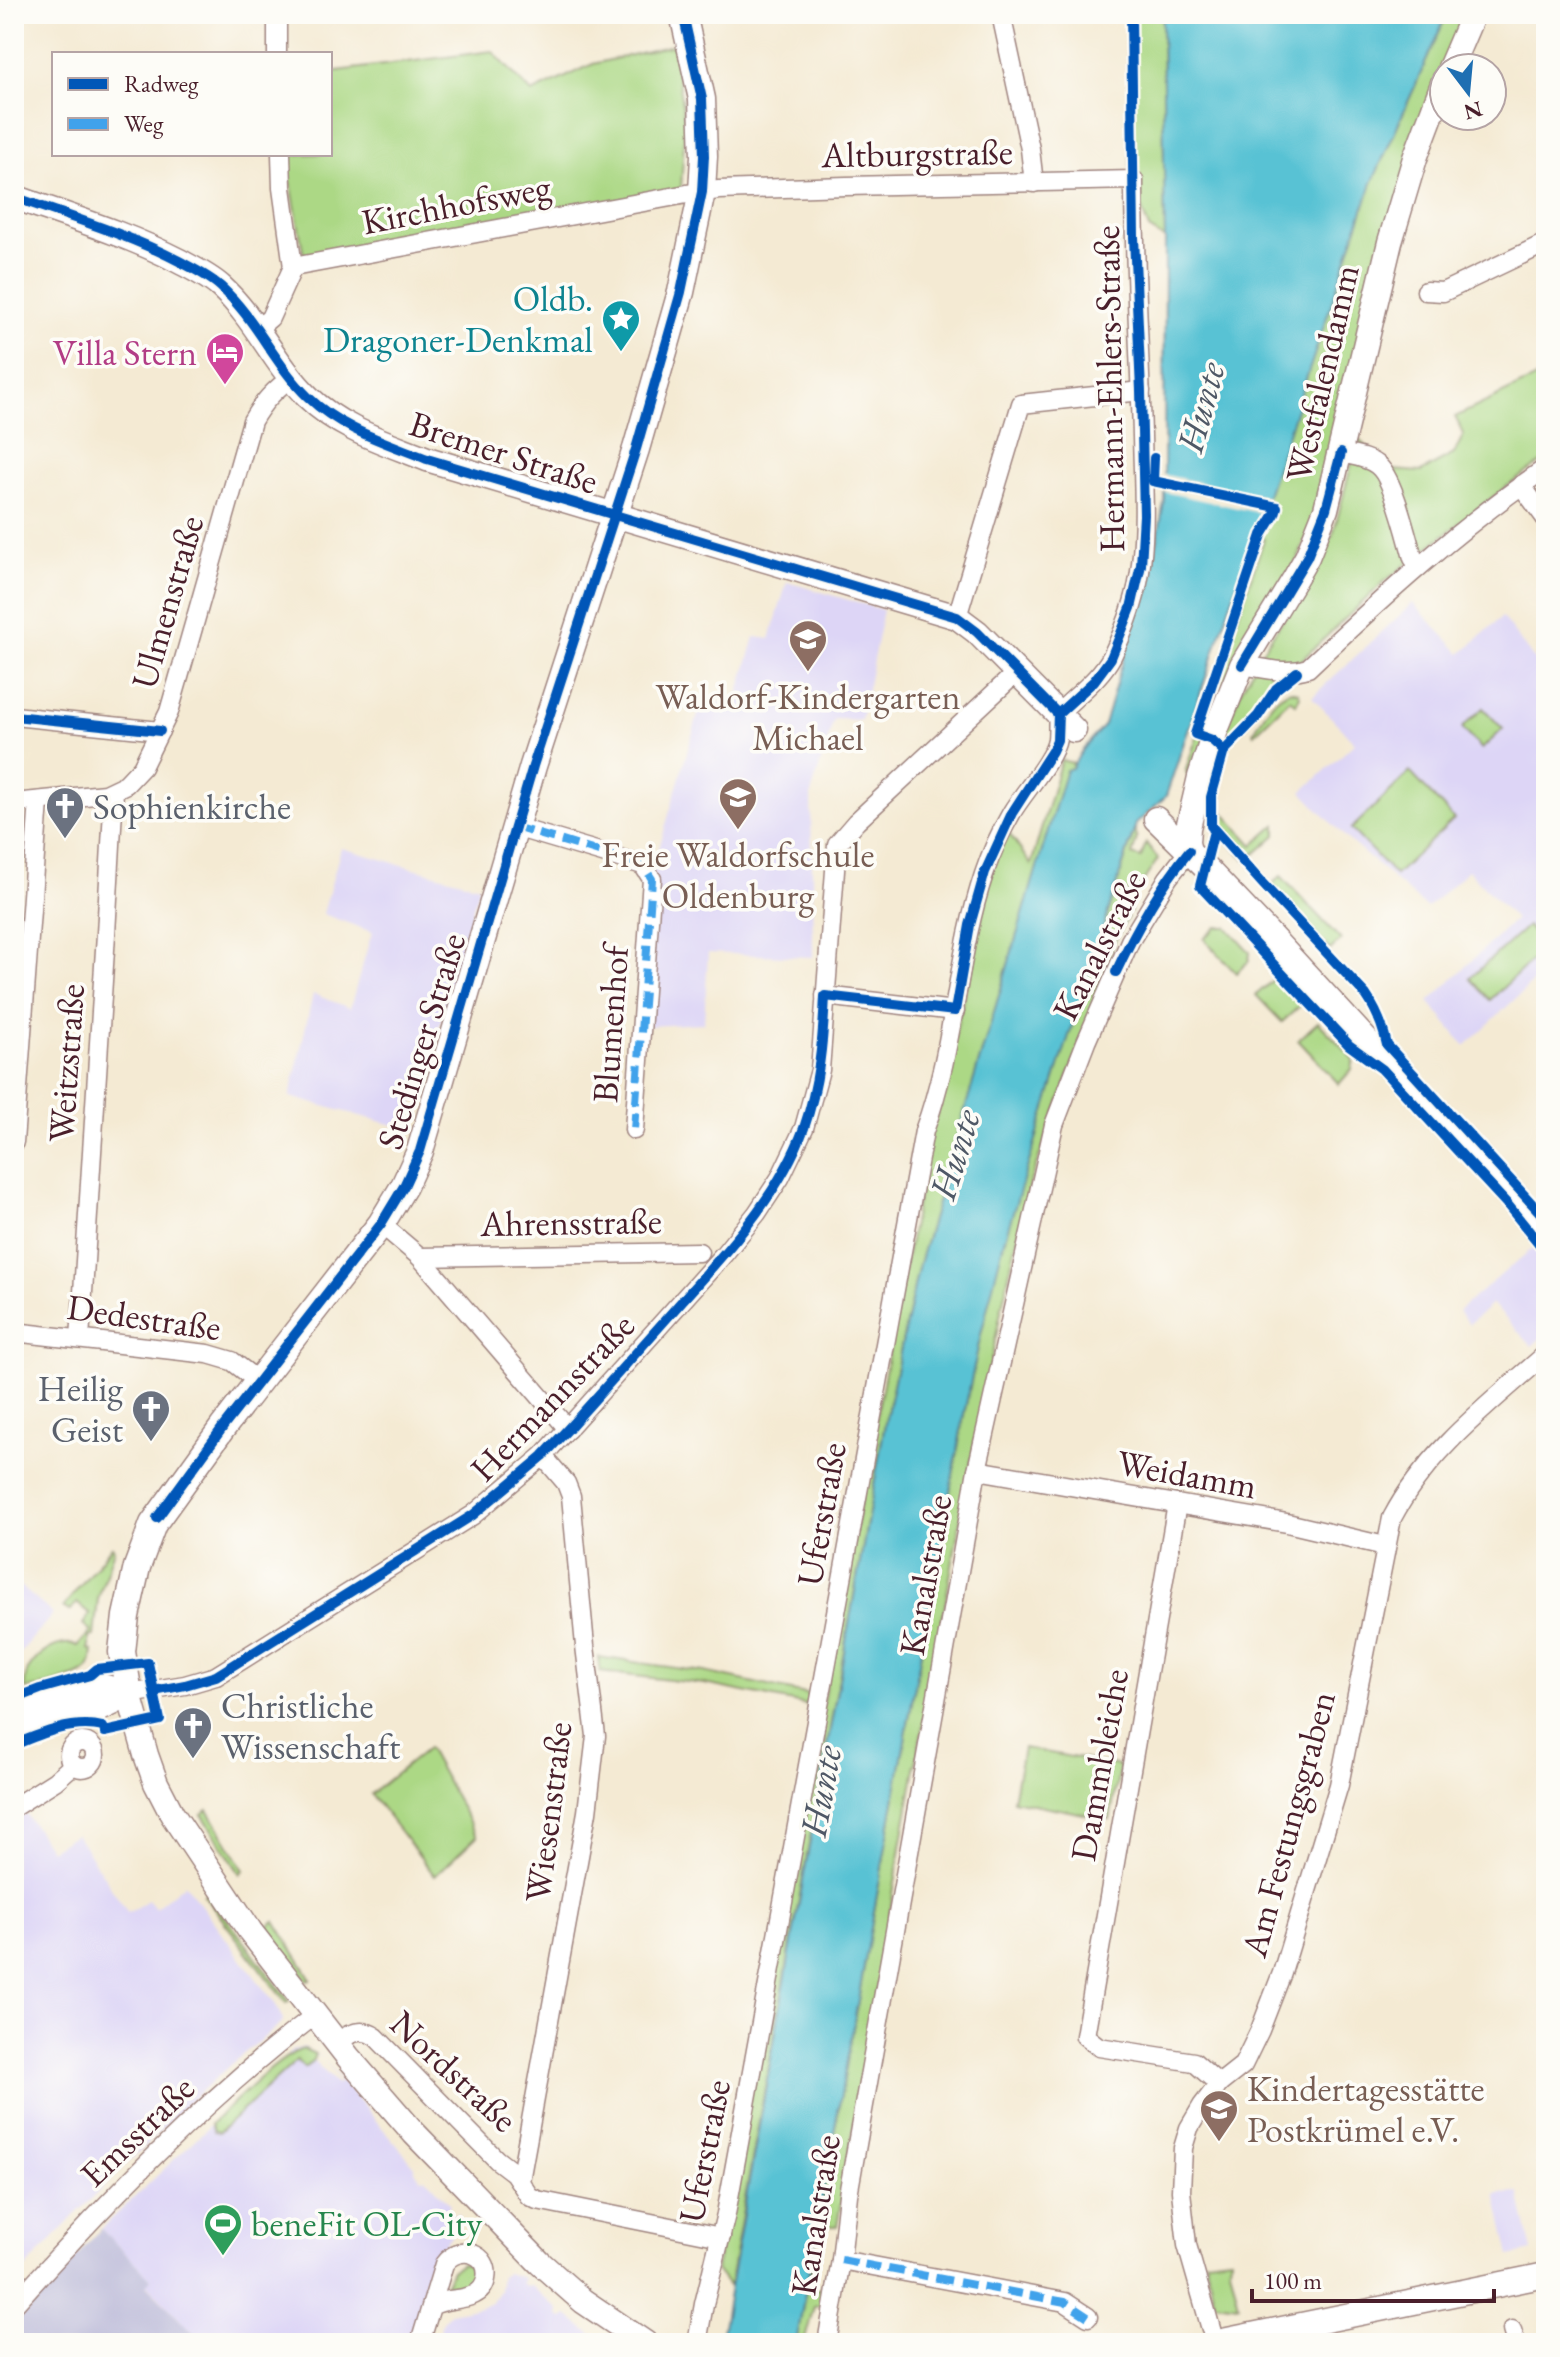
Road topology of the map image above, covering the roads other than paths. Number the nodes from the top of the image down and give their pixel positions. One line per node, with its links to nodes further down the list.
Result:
1 (277, 14): 5 (street)
2 (683, 14): 11 (main road, Stedinger Straße)
3 (1001, 14): 10 (street)
4 (1473, 14): 6 (street)
5 (277, 52)
6 (1457, 52)
7 (1428, 123): 19 (street, Westfalendamm)
8 (281, 156): 14 (street)
9 (1134, 180): 10 (street, Altburgstraße); 18 (street, Hermann-Ehlers-Straße)
10 (1034, 183): 11 (street, Altburgstraße)
11 (702, 192): 14 (street, Kirchhofsweg); 22 (main road, Stedinger Straße)
12 (14, 197): 16 (street, Bremer Straße)
13 (1546, 243): 15 (street)
14 (293, 267): 16 (street)
15 (1426, 291)
16 (257, 329): 17 (street, Bremer Straße)
17 (292, 377): 22 (street, Bremer Straße); 30 (street, Ulmenstraße)
18 (1141, 391): 25 (street); 29 (street, Hermann-Ehlers-Straße)
19 (1341, 453): 24 (street); 26 (street, Westfalendamm)
20 (1546, 468): 21 (street)
21 (1521, 485): 23 (street); 24 (street)
22 (614, 516): 25 (street, Bremer Straße); 35 (main road, Stedinger Straße)
23 (1546, 519)
24 (1419, 566): 26 (street)
25 (957, 617): 27 (street, Bremer Straße)
26 (1242, 665): 36 (street, Westfalendamm)
27 (1017, 672): 29 (street, Bremer Straße); 37 (street, Hermannstraße)
28 (14, 716): 30 (street)
29 (1066, 722): 38 (street, Uferstraße)
30 (160, 731): 31 (street, Ulmenstraße)
31 (114, 791): 32 (street); 46 (street, Weitzstraße)
32 (39, 801): 33 (street); 40 (street)
33 (14, 803)
34 (1156, 819): 36 (street)
35 (515, 827): 39 (street, Blumenhof); 41 (main road, Stedinger Straße)
36 (1189, 851): 42 (street); 51 (street, Kanalstraße)
37 (825, 996): 38 (street); 49 (street, Hermannstraße)
38 (955, 1011): 63 (street, Uferstraße)
39 (634, 1130)
40 (14, 1142)
41 (381, 1224): 44 (street); 48 (main road, Stedinger Straße)
42 (1545, 1233)
43 (699, 1252): 44 (street, Ahrensstraße)
44 (420, 1257): 49 (street)
45 (14, 1332): 46 (street, Dedestraße)
46 (80, 1339): 48 (street, Dedestraße)
47 (1546, 1354): 53 (street, Am Festungsgraben)
48 (259, 1382): 54 (main road, Stedinger Straße)
49 (568, 1429): 50 (street, Hermannstraße)
50 (543, 1456): 54 (street, Hermannstraße); 62 (street, Wiesenstraße)
51 (977, 1470): 52 (street, Weidamm); 64 (street, Kanalstraße)
52 (1177, 1504): 53 (street, Weidamm); 61 (street, Dammbleiche)
53 (1385, 1546): 61 (street, Am Festungsgraben)
54 (129, 1694): 55 (main road); 56 (main road); 59 (street, Nordstraße)
55 (14, 1715)
56 (14, 1725)
57 (73, 1765): 58 (street)
58 (14, 1807)
59 (315, 2015): 60 (street, Nordstraße); 66 (street, Emsstraße)
60 (337, 2042): 62 (street, Nordstraße); 70 (street)
61 (1219, 2084): 73 (street, Am Festungsgraben)
62 (520, 2181): 63 (street, Nordstraße)
63 (721, 2237): 71 (street, Uferstraße)
64 (841, 2260): 68 (street); 72 (street, Kanalstraße)
65 (1546, 2275): 73 (street)
66 (14, 2305)
67 (432, 2306): 69 (street)
68 (1088, 2317)
69 (420, 2343)
70 (645, 2343)
71 (697, 2343)
72 (827, 2343)
73 (1214, 2343)

